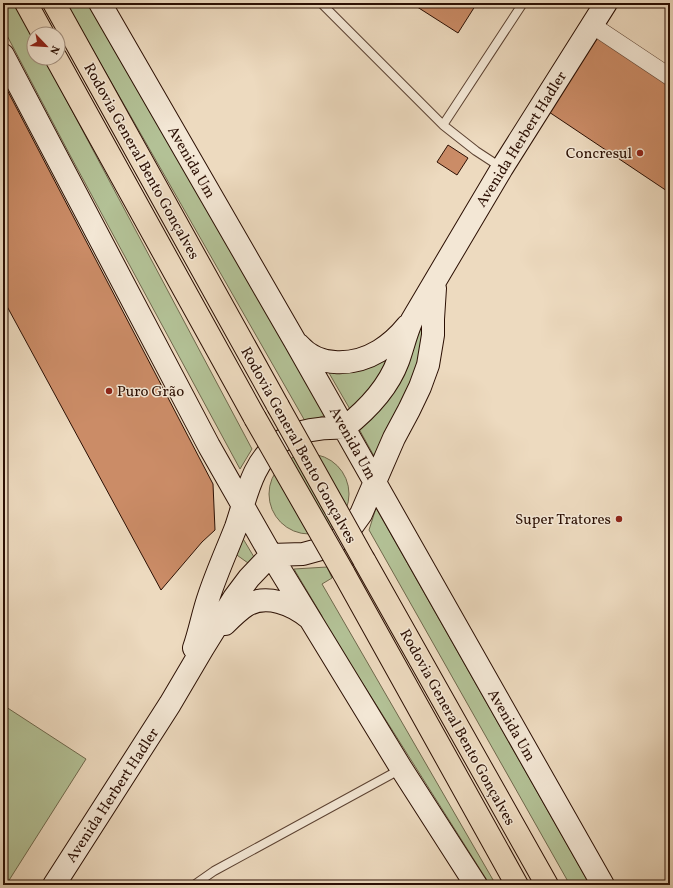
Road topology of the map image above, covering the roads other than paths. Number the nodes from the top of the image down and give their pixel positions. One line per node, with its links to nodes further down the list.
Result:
1 (26, 3): 8 (highway)
2 (54, 3): 28 (highway, Rodovia General Bento Gonçalves, bridge)
3 (100, 3): 16 (main road, Avenida Um)
4 (321, 3): 12 (lane)
5 (522, 3): 12 (lane)
6 (606, 3): 7 (main road, Avenida Herbert Hadler)
7 (592, 25): 11 (street); 13 (main road, Avenida Herbert Hadler)
8 (39, 26)
9 (3, 55): 19 (main road)
10 (60, 66): 27 (highway, Rodovia General Bento Gonçalves, bridge)
11 (670, 77)
12 (443, 125): 13 (lane)
13 (502, 168): 14 (main road, Avenida Herbert Hadler)
14 (439, 277): 15 (main road, Avenida Herbert Hadler); 18 (main road, Avenida Herbert Hadler)
15 (422, 305): 16 (main road); 17 (main road, Avenida Herbert Hadler)
16 (296, 343): 17 (main road, Avenida Um)
17 (344, 428): 18 (main road, Avenida Um); 19 (main road)
18 (374, 481): 20 (main road); 29 (main road, Avenida Um)
19 (243, 507): 20 (main road); 22 (main road, Avenida Herbert Hadler)
20 (271, 555): 21 (main road); 22 (main road, Avenida Herbert Hadler)
21 (311, 619): 22 (main road); 23 (main road)
22 (170, 704): 24 (main road, Avenida Herbert Hadler)
23 (401, 768): 25 (lane); 26 (main road)
24 (54, 885)
25 (194, 885)
26 (476, 885)
27 (517, 885)
28 (547, 885)
29 (603, 885)

